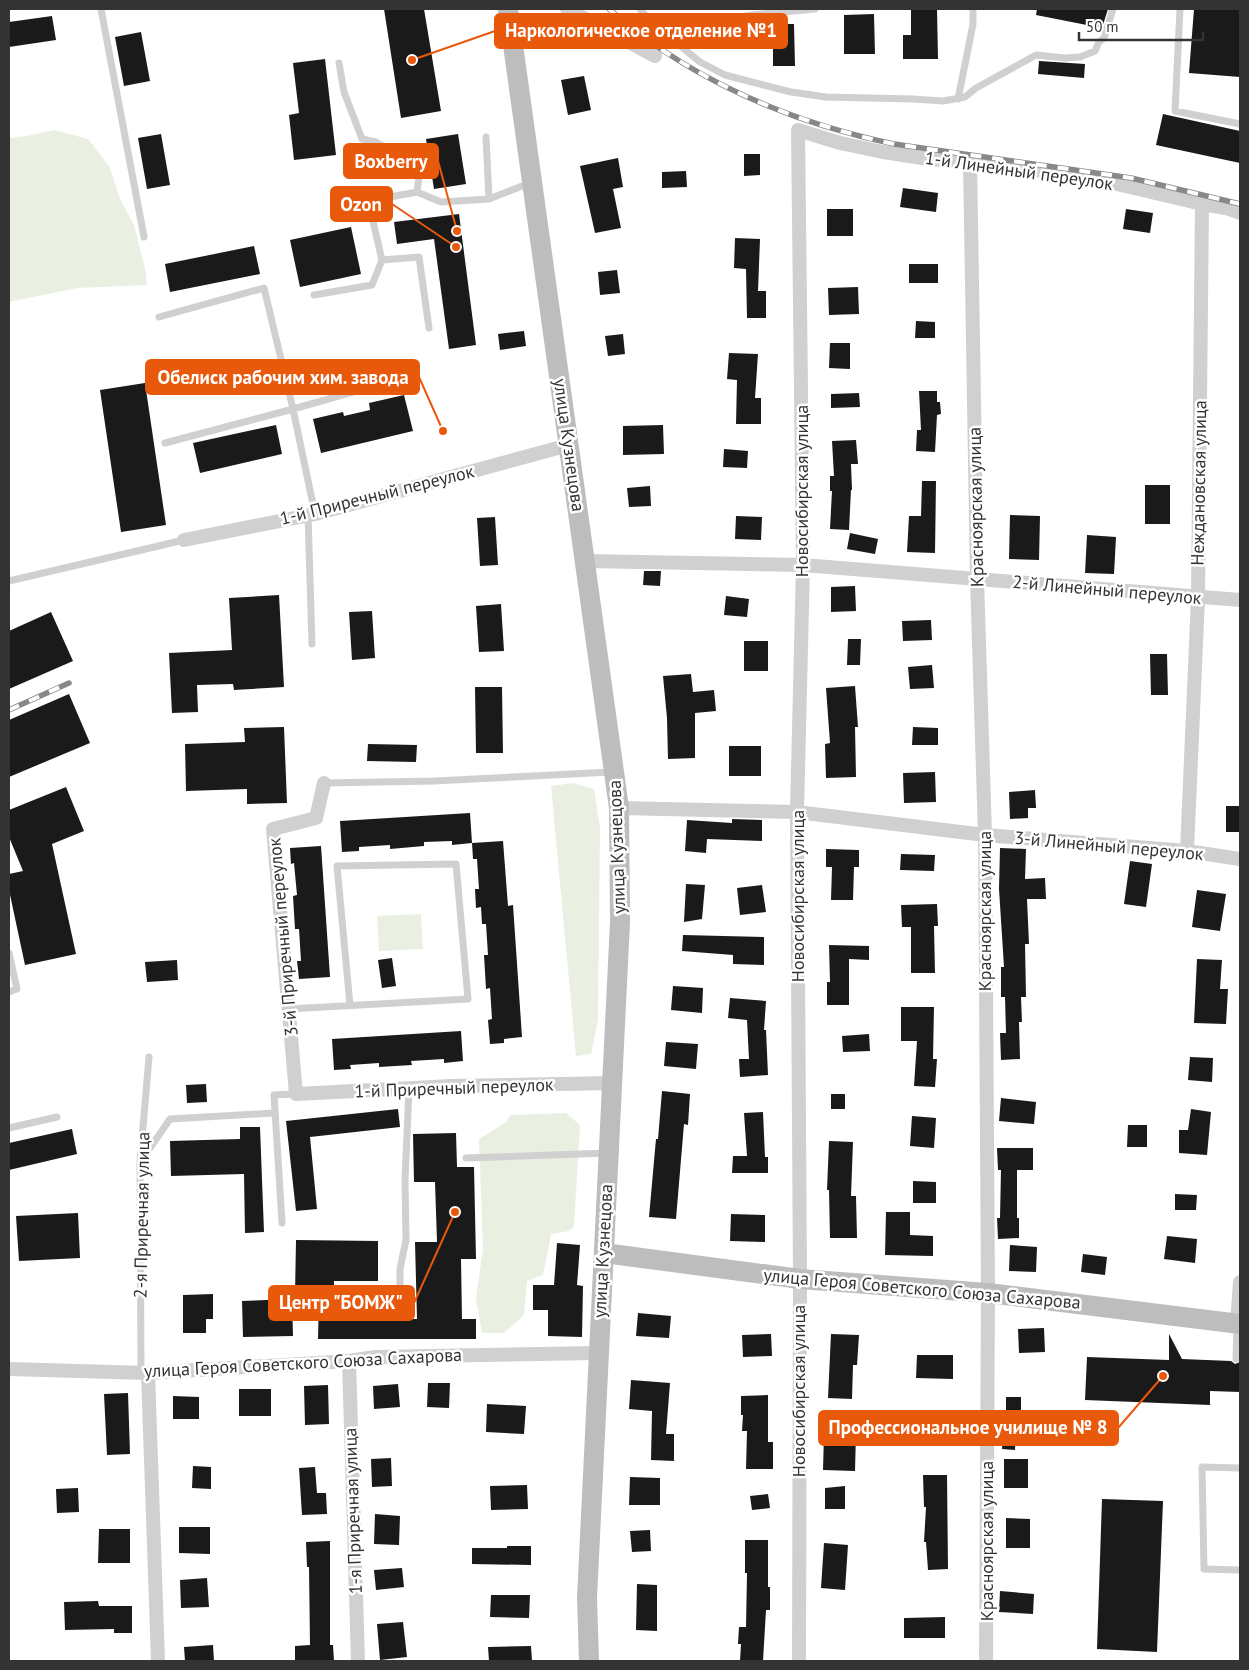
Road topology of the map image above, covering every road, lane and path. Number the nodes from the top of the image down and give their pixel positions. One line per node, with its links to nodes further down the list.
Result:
1 (101, 9): 22 (lane)
2 (508, 9): 17 (main road, улица Кузнецова)
3 (567, 9): 10 (street)
4 (640, 9): 9 (lane)
5 (815, 9): 9 (lane)
6 (973, 9): 12 (lane)
7 (1112, 9): 12 (lane)
8 (1180, 9): 13 (lane)
9 (678, 44): 12 (lane)
10 (655, 56)
11 (339, 63): 18 (lane)
12 (958, 99)
13 (1240, 124)
14 (798, 130): 16 (street, 1-й Линейный переулок); 34 (street, Новосибирская улица)
15 (486, 137): 19 (lane)
16 (970, 162): 20 (street, 1-й Линейный переулок); 35 (street, Красноярская улица)
17 (532, 182): 19 (lane); 30 (main road, улица Кузнецова)
18 (417, 192): 19 (lane); 23 (lane)
19 (490, 199)
20 (1202, 204): 21 (street, 1-й Линейный переулок); 37 (street, Неждановская улица)
21 (1240, 213)
22 (144, 238)
23 (382, 260): 24 (lane); 26 (lane)
24 (314, 295)
25 (158, 317): 28 (lane)
26 (429, 328)
27 (403, 378): 28 (lane)
28 (293, 410): 29 (lane); 31 (lane)
29 (166, 444)
30 (569, 445): 31 (street, 1-й Приречный переулок); 33 (main road, улица Кузнецова)
31 (312, 514): 32 (street, 1-й Приречный переулок); 39 (lane)
32 (184, 540): 36 (lane)
33 (585, 561): 34 (street, 2-й Линейный переулок); 40 (main road, улица Кузнецова)
34 (803, 565): 35 (street, 2-й Линейный переулок); 43 (street, Новосибирская улица)
35 (977, 579): 37 (street, 2-й Линейный переулок); 44 (street, Красноярская улица)
36 (9, 581)
37 (1198, 598): 38 (street, 2-й Линейный переулок); 45 (street, Неждановская улица)
38 (1240, 600)
39 (312, 644)
40 (614, 772): 41 (lane); 42 (main road, улица Кузнецова)
41 (324, 783): 50 (street, 3-й Приречный переулок)
42 (619, 808): 43 (street, 3-й Линейный переулок); 52 (main road, улица Кузнецова)
43 (797, 812): 44 (street, 3-й Линейный переулок); 63 (street, Новосибирская улица)
44 (985, 835): 45 (street, 3-й Линейный переулок); 65 (street, Красноярская улица)
45 (1186, 851): 46 (street, 3-й Линейный переулок)
46 (1240, 859)
47 (9, 952): 48 (lane)
48 (9, 992)
49 (350, 1005): 49 (lane); 50 (lane)
50 (288, 1009): 54 (street, 3-й Приречный переулок)
51 (149, 1057): 60 (lane, 2-я Приречная улица)
52 (613, 1083): 53 (street, 1-й Приречный переулок); 58 (main road, улица Кузнецова)
53 (409, 1088): 54 (street, 1-й Приречный переулок); 66 (lane)
54 (296, 1094): 55 (lane)
55 (274, 1113): 60 (lane); 61 (lane)
56 (57, 1117): 57 (lane)
57 (9, 1128)
58 (608, 1153): 59 (lane); 62 (main road, улица Кузнецова)
59 (466, 1158)
60 (140, 1162): 72 (lane, 2-я Приречная улица)
61 (282, 1223)
62 (604, 1253): 63 (main road, улица Героя Советского Союза Сахарова); 68 (main road, улица Кузнецова)
63 (800, 1279): 65 (main road, улица Героя Советского Союза Сахарова); 78 (street, Новосибирская улица)
64 (1240, 1282): 67 (street)
65 (988, 1293): 67 (main road, улица Героя Советского Союза Сахарова); 79 (street, Красноярская улица)
66 (342, 1294)
67 (1239, 1324): 69 (lane)
68 (598, 1353): 70 (street, улица Героя Советского Союза Сахарова); 77 (main road, улица Кузнецова)
69 (1236, 1359)
70 (349, 1361): 72 (street, улица Героя Советского Союза Сахарова); 76 (street, 1-я Приречная улица)
71 (9, 1369): 72 (street, улица Героя Советского Союза Сахарова)
72 (144, 1372): 75 (street, 2-я Приречная улица)
73 (1240, 1468): 74 (lane)
74 (1238, 1570)
75 (158, 1661)
76 (358, 1661)
77 (589, 1661)
78 (799, 1661)
79 (986, 1661)

